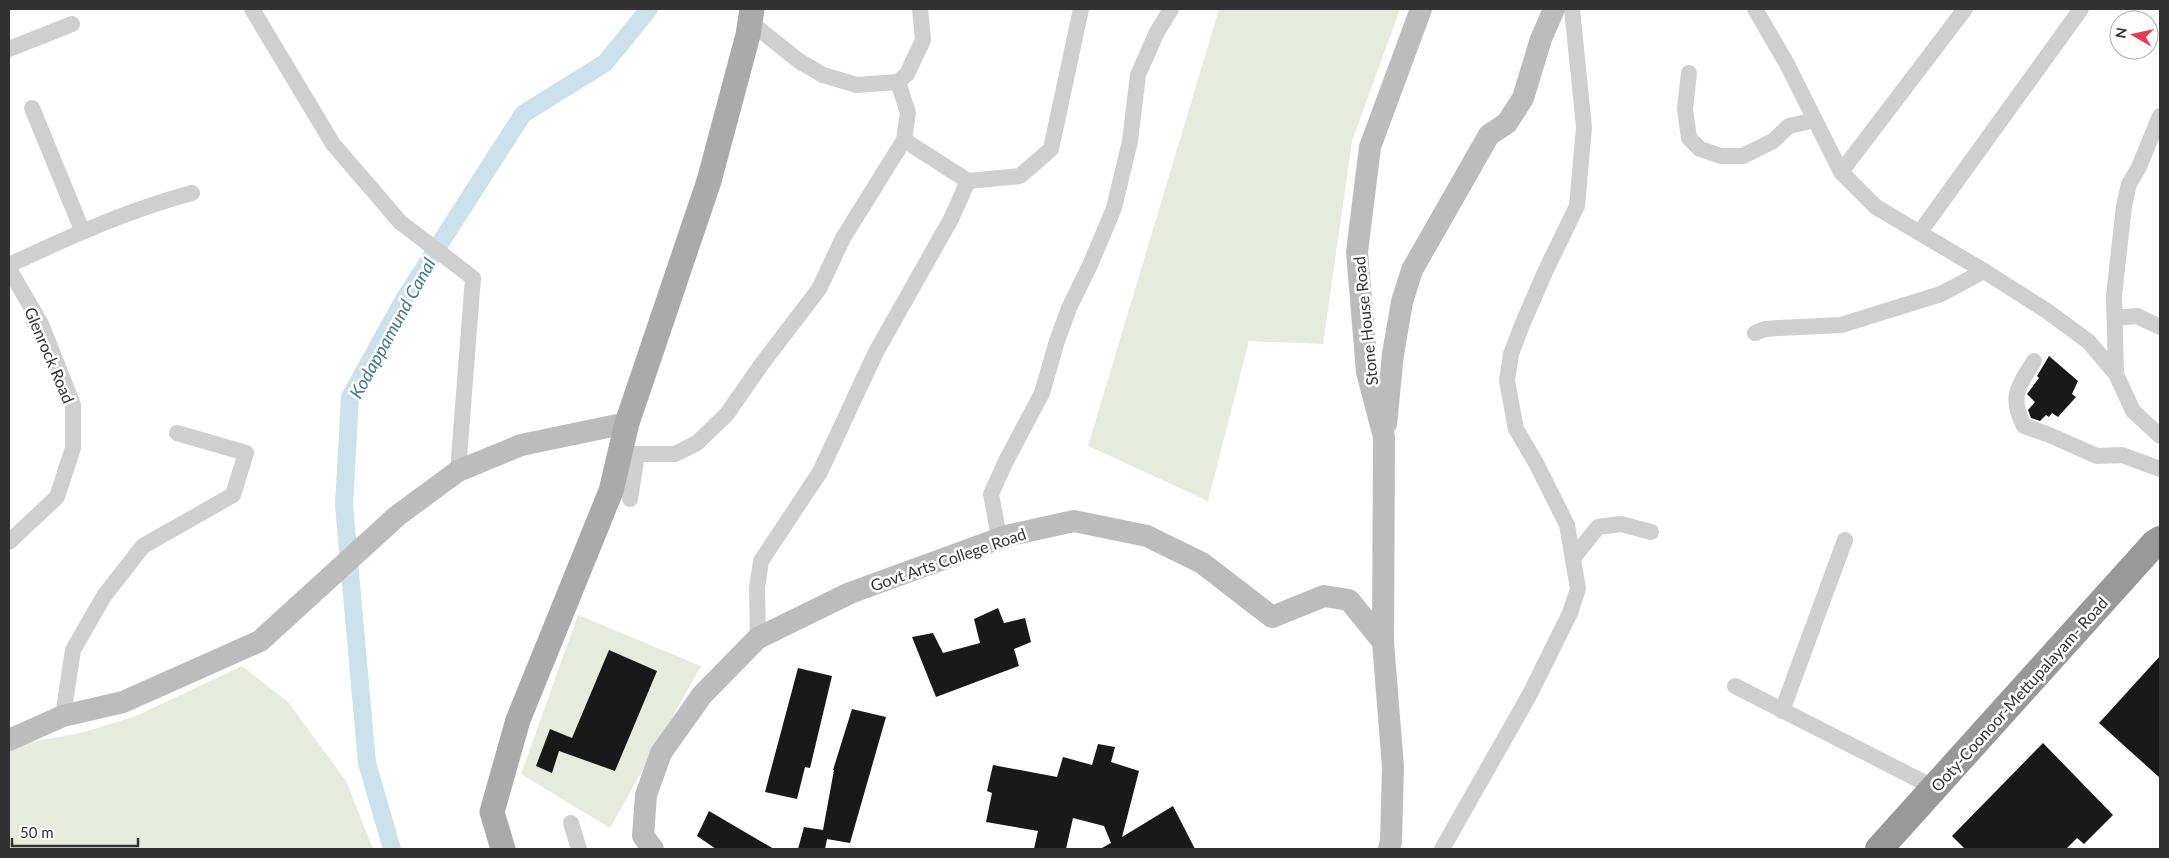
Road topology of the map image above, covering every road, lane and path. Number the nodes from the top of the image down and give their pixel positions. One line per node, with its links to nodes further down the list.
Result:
1 (252, 9): 39 (street)
2 (920, 9): 15 (street)
3 (1081, 9): 21 (street)
4 (1171, 9): 42 (street)
5 (1421, 9): 36 (street, Stone House Road)
6 (1554, 9): 36 (street)
7 (1572, 9): 46 (street)
8 (1755, 9): 18 (street)
9 (1965, 9): 20 (street)
10 (2081, 9): 24 (street)
11 (751, 15): 15 (street); 33 (main road)
12 (72, 24): 13 (street)
13 (9, 49)
14 (1689, 73): 18 (street)
15 (898, 82): 19 (street)
16 (32, 108): 23 (street)
17 (2160, 116): 28 (street)
18 (1815, 120): 20 (street)
19 (904, 140): 21 (street); 37 (street)
20 (1841, 172): 24 (street)
21 (968, 180): 47 (street)
22 (192, 193): 23 (street)
23 (82, 230): 25 (street)
24 (1920, 232): 27 (street)
25 (9, 265)
26 (9, 269): 45 (street, Glenrock Road)
27 (1984, 271): 30 (street); 32 (street)
28 (2115, 318): 29 (street); 32 (street)
29 (2160, 327)
30 (1755, 333)
31 (2034, 361): 38 (street)
32 (2116, 374): 35 (street)
33 (627, 423): 37 (main road); 39 (street)
34 (177, 433): 51 (street)
35 (2160, 436)
36 (1384, 437): 48 (street, Stone House Road)
37 (629, 454): 40 (street); 55 (main road)
38 (2160, 469)
39 (458, 471): 51 (street)
40 (630, 499)
41 (1651, 532): 46 (street)
42 (999, 538): 47 (street, Govt Arts College Road); 48 (street, Govt Arts College Road)
43 (1845, 540): 50 (street)
44 (2160, 540): 53 (highway, Ooty-Coonoor-Mettupalayam- Road)
45 (9, 542)
46 (1574, 557): 59 (street)
47 (758, 638): 57 (street, Govt Arts College Road)
48 (1383, 642): 58 (street)
49 (1735, 686): 50 (street)
50 (1782, 711): 53 (street)
51 (63, 716): 52 (street)
52 (9, 740)
53 (1935, 788): 60 (highway, Ooty-Coonoor-Mettupalayam- Road)
54 (570, 823): 56 (street)
55 (503, 849)
56 (579, 849)
57 (653, 849)
58 (1389, 849)
59 (1442, 849)
60 (1879, 849)

